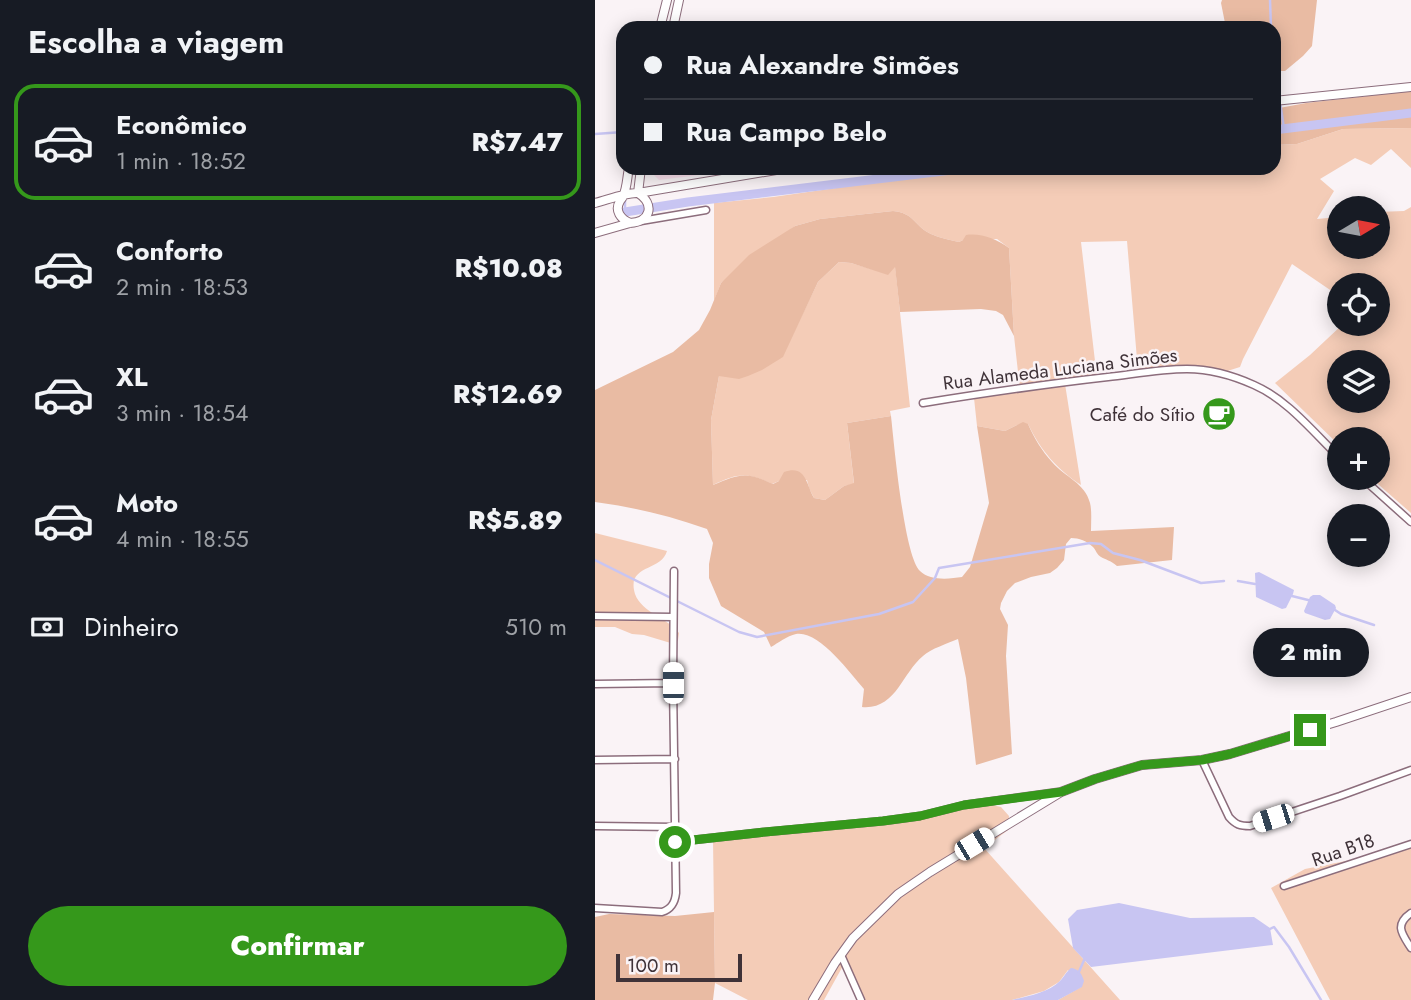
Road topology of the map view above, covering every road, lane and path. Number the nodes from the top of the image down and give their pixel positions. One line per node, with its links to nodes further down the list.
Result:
1 (667, 0): 3 (street)
2 (679, 0): 4 (street)
3 (662, 21)
4 (674, 21)
5 (1411, 88): 6 (street)
6 (1281, 100)
7 (628, 175): 11 (street)
8 (640, 175): 10 (street)
9 (746, 175): 10 (street)
10 (638, 193): 11 (street); 14 (street)
11 (624, 196): 12 (street); 15 (street)
12 (595, 203)
13 (706, 209): 14 (street)
14 (641, 221): 15 (street)
15 (630, 223): 16 (street)
16 (595, 233)
17 (923, 403): 18 (street, Rua Alameda Luciana Simões)
18 (1327, 445)
19 (1375, 490): 20 (street)
20 (1411, 522)
21 (674, 571): 23 (street)
22 (595, 616): 23 (street)
23 (673, 617): 24 (street)
24 (673, 683): 25 (street); 27 (street)
25 (595, 684)
26 (1411, 697): 29 (street)
27 (675, 759): 28 (street); 33 (street)
28 (595, 760)
29 (1202, 760): 30 (street); 31 (street)
30 (1411, 770)
31 (1061, 792): 34 (street); 40 (street)
32 (595, 826): 33 (street)
33 (675, 827): 34 (street)
34 (675, 842): 37 (street)
35 (1411, 844): 36 (street, Rua B18)
36 (1284, 886)
37 (595, 908)
38 (1411, 913): 39 (street)
39 (1411, 948)
40 (841, 955): 41 (street); 42 (street)
41 (813, 1000)
42 (861, 1000)

